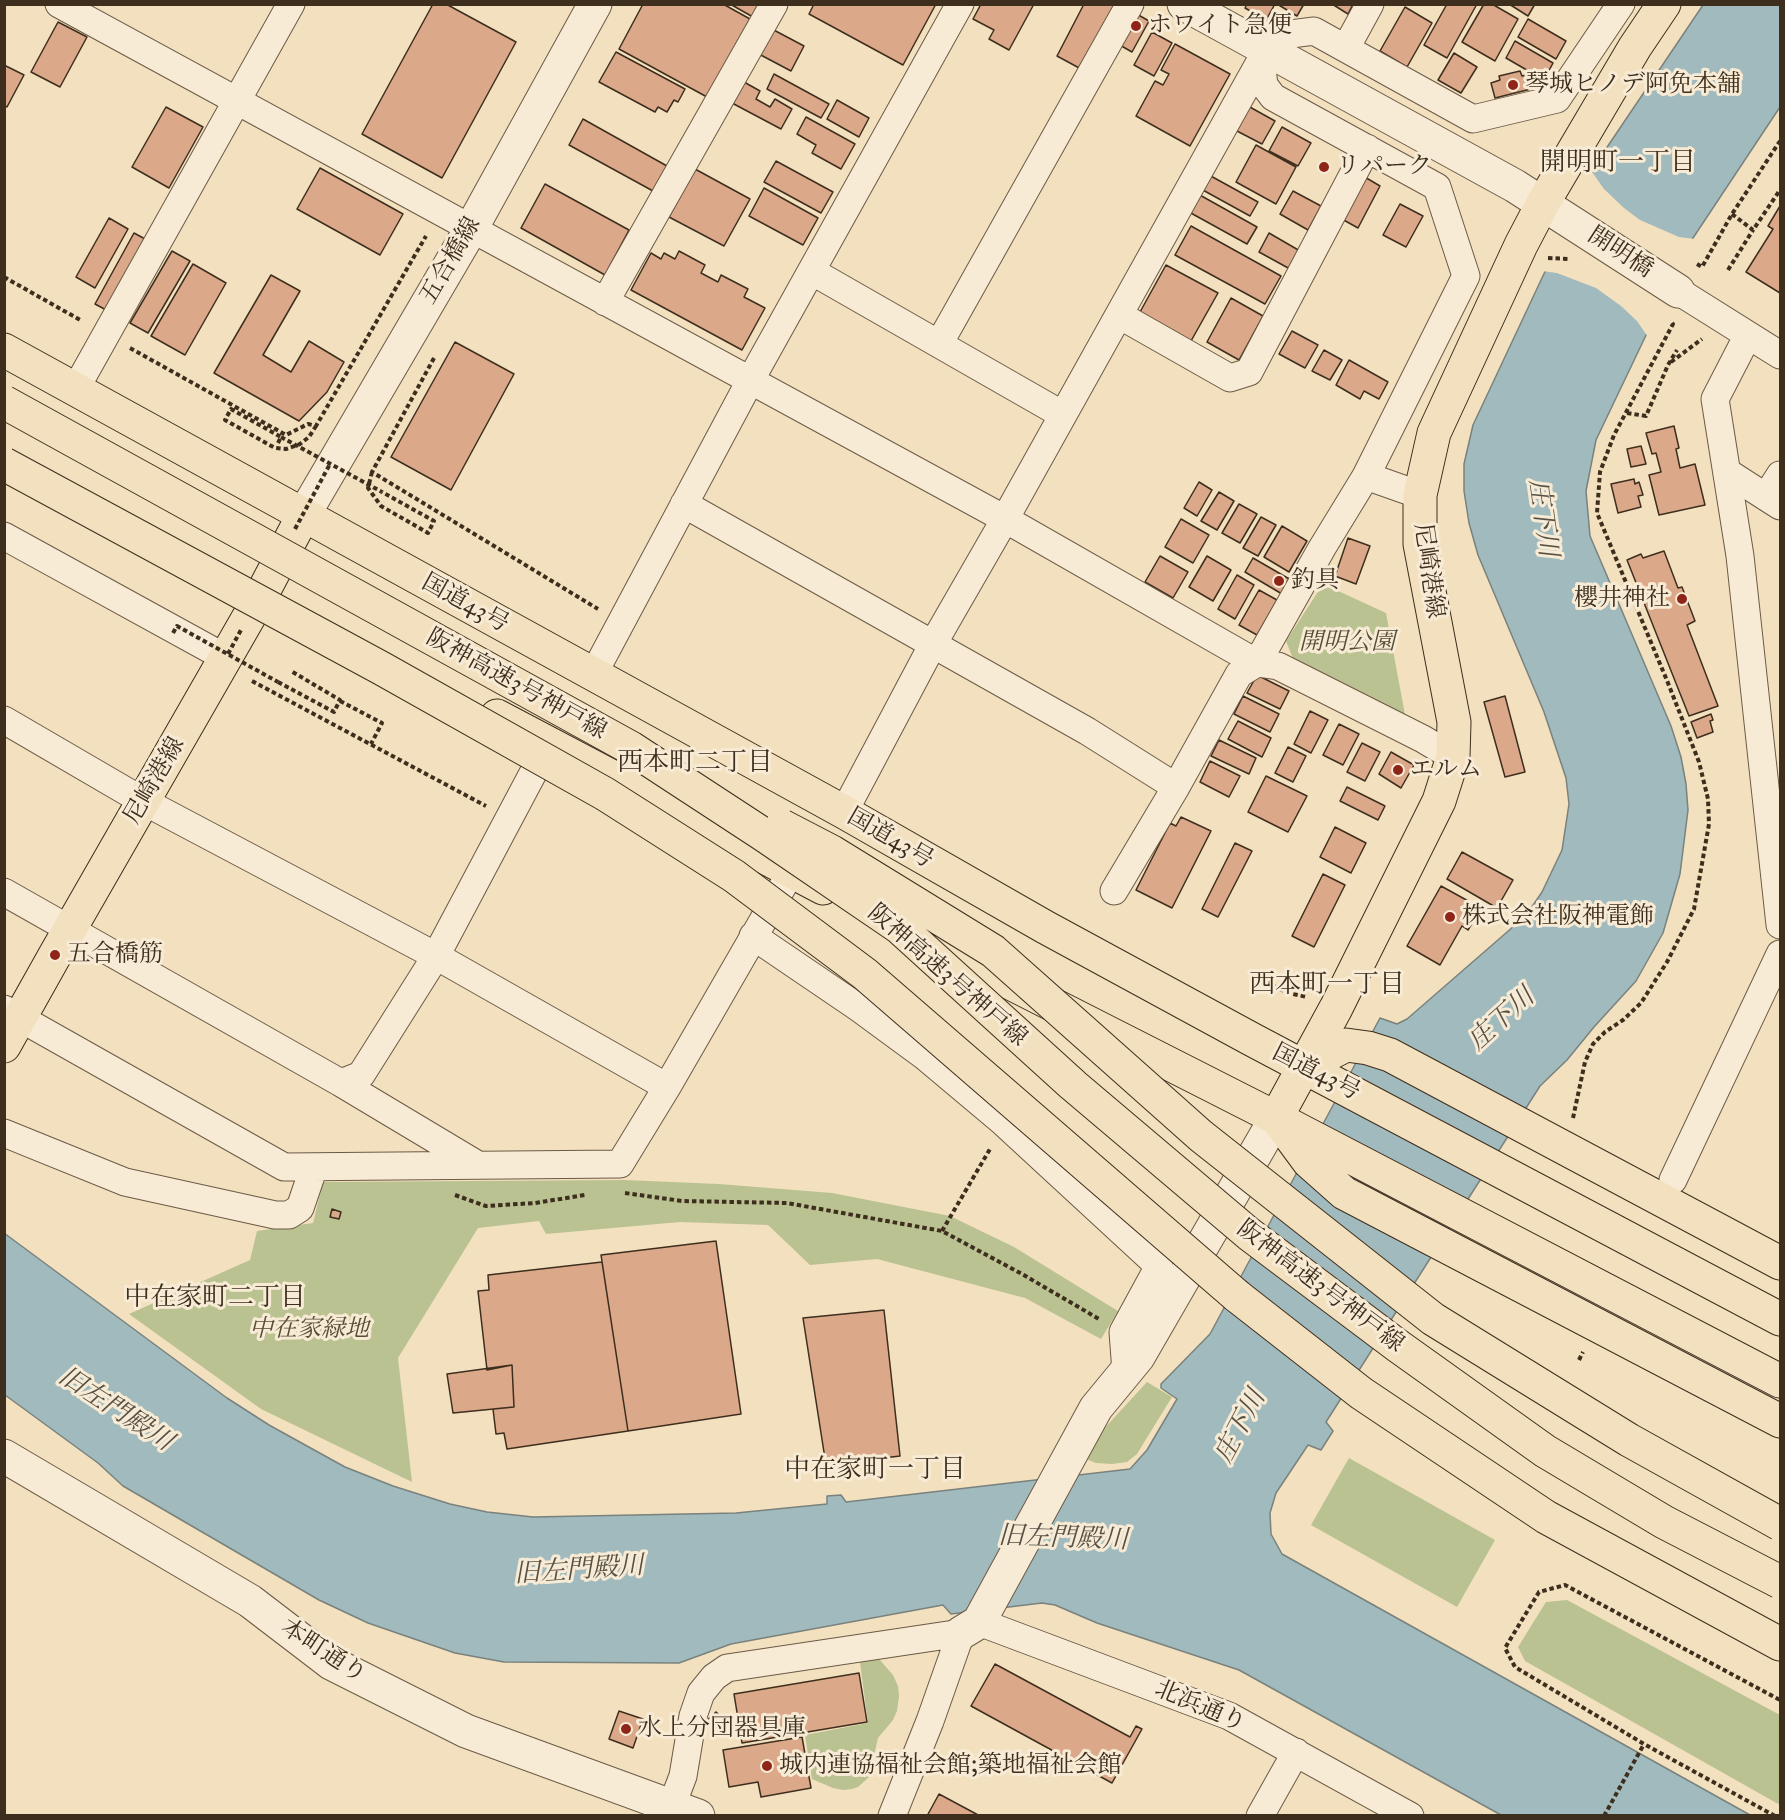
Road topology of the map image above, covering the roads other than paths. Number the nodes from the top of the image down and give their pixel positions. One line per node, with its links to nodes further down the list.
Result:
1 (59, 4): 13 (street)
2 (291, 4): 13 (street)
3 (595, 4): 16 (street, 五合橋線)
4 (774, 4): 19 (street)
5 (960, 4): 17 (street)
6 (1130, 4): 22 (street)
7 (1184, 4): 12 (street, 開明橋)
8 (1370, 4): 11 (street)
9 (1621, 4): 11 (street)
10 (1664, 4): 15 (main road, 尼崎港線)
11 (1346, 48): 12 (street)
12 (1264, 56): 14 (street); 15 (street, 開明橋); 20 (street)
13 (237, 101): 16 (street); 26 (street)
14 (1367, 148): 20 (street); 31 (street)
15 (1552, 209): 18 (street, 開明橋); 33 (main road, 尼崎港線)
16 (471, 229): 19 (street); 35 (street, 五合橋線)
17 (813, 272): 22 (street); 25 (street)
18 (1678, 291): 21 (street)
19 (605, 302): 25 (street)
20 (1119, 315): 28 (street)
21 (1748, 334): 24 (street); 30 (street)
22 (939, 344): 28 (street)
23 (4, 350): 26 (main road, 国道43号)
24 (1780, 355)
25 (750, 381): 34 (street); 36 (street)
26 (75, 390): 35 (main road, 国道43号)
27 (4, 402): 45 (main road, 阪神高速3号神戸線, bridge)
28 (1063, 415): 36 (street)
29 (4, 463): 38 (main road); 78 (main road, bridge)
30 (1727, 472): 32 (street); 53 (street)
31 (1366, 476): 33 (street); 41 (street)
32 (1776, 493)
33 (1420, 495): 46 (main road, 尼崎港線)
34 (684, 504): 39 (street); 42 (street)
35 (303, 516): 38 (main road, 尼崎港線); 42 (main road, 国道43号)
36 (1005, 519): 39 (street); 41 (street)
37 (4, 536): 40 (street)
38 (262, 594): 40 (main road, 尼崎港線); 44 (main road)
39 (933, 644): 47 (street); 49 (street)
40 (226, 658): 48 (main road, 尼崎港線)
41 (1257, 663): 46 (street); 47 (street)
42 (593, 675): 49 (main road, 国道43号)
43 (4, 720): 48 (street)
44 (549, 743): 50 (main road); 57 (street)
45 (631, 748): 75 (main road, bridge); 76 (main road, 阪神高速3号神戸線, bridge)
46 (1453, 757): 60 (main road, 尼崎港線)
47 (1176, 787): 51 (street)
48 (143, 801): 54 (main road, 尼崎港線); 57 (street)
49 (844, 812): 60 (main road, 国道43号)
50 (791, 872): 55 (street); 63 (main road)
51 (1114, 891)
52 (4, 892): 54 (street)
53 (1780, 926)
54 (70, 929): 58 (main road, 尼崎港線); 61 (street)
55 (753, 936): 62 (street); 71 (street)
56 (1780, 954): 68 (street)
57 (436, 956): 61 (street); 62 (street)
58 (12, 1014): 59 (main road, 尼崎港線); 67 (street)
59 (4, 1046)
60 (1305, 1066): 63 (main road, 尼崎港線); 69 (main road); 70 (main road, 国道43号)
61 (356, 1085): 66 (street)
62 (667, 1088): 66 (street)
63 (1276, 1118): 65 (main road); 71 (street)
64 (4, 1133): 67 (street)
65 (1314, 1151): 72 (main road); 73 (main road)
66 (478, 1165): 67 (street)
67 (314, 1167)
68 (1673, 1180)
69 (1780, 1263)
70 (1780, 1319)
71 (1126, 1372): 77 (street)
72 (1780, 1381)
73 (1780, 1421)
74 (4, 1456): 80 (street, 本町通り)
75 (1780, 1524)
76 (1780, 1582)
77 (975, 1622): 79 (street, 北浜通り); 80 (street); 81 (street)
78 (1780, 1644)
79 (1296, 1752): 82 (street); 83 (street, 北浜通り)
80 (680, 1812)
81 (892, 1815)
82 (1260, 1815)
83 (1410, 1815)

